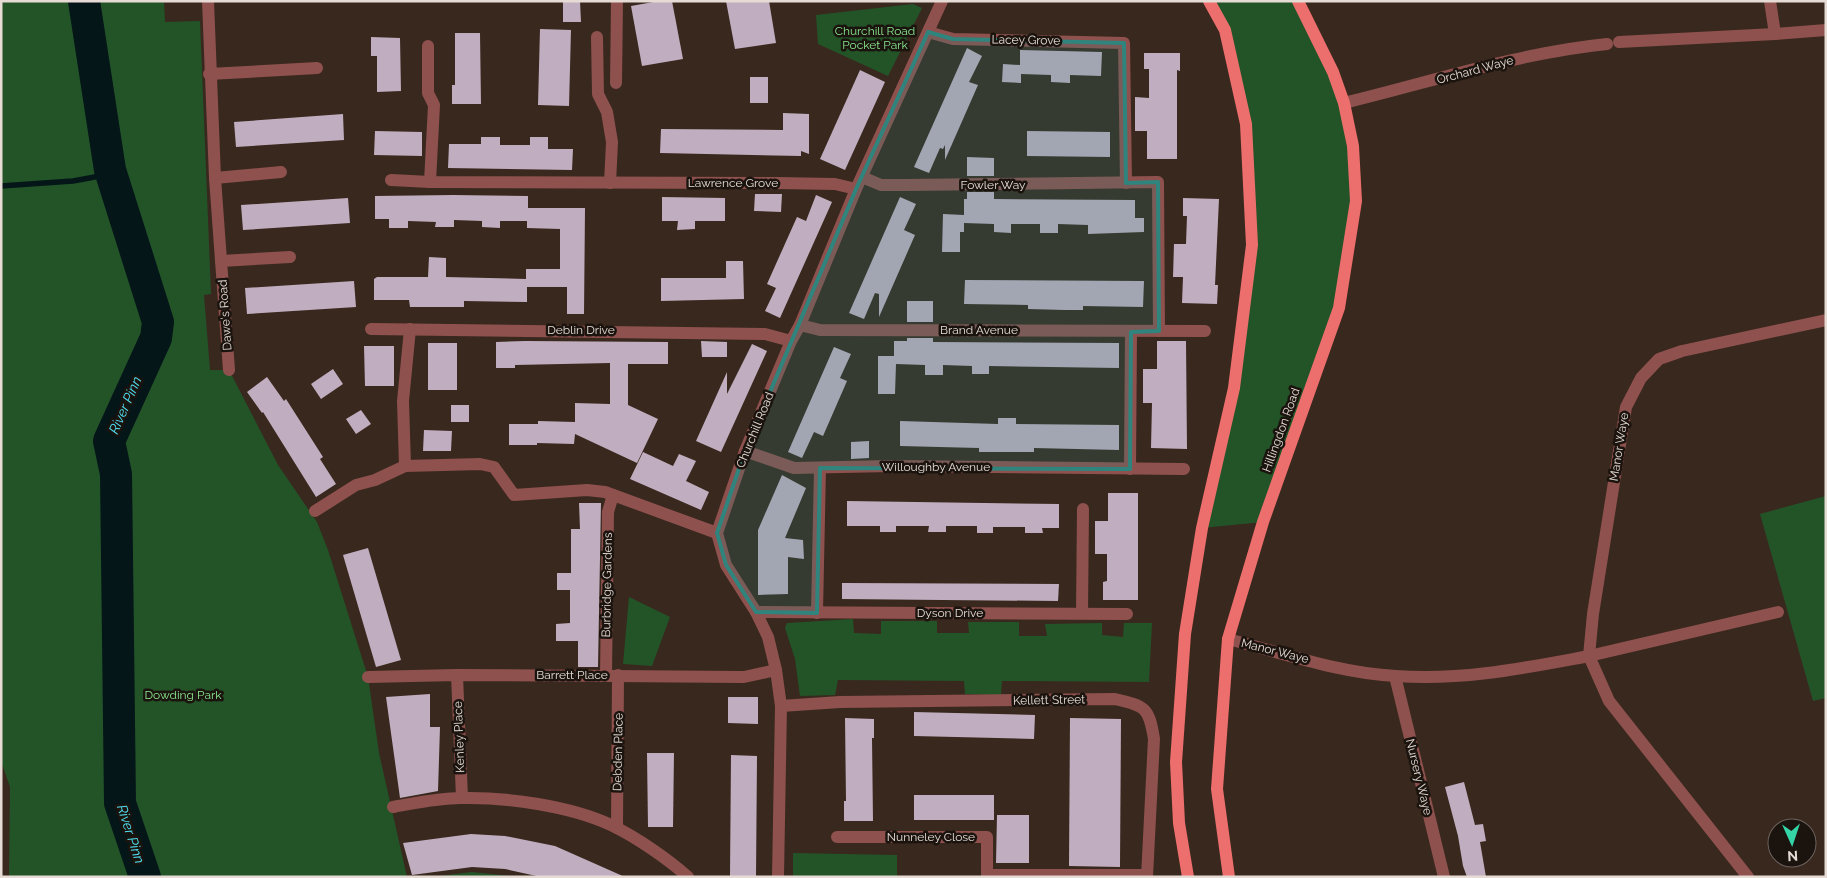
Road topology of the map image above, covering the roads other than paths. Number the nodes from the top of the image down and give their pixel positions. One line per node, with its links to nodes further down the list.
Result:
1 (208, 1): 13 (street, Dawe's Road)
2 (617, 1): 14 (street)
3 (942, 1): 8 (street, Churchill Road)
4 (1209, 1): 65 (main road)
5 (1298, 1): 15 (main road, Hillingdon Road)
6 (1770, 1): 9 (street)
7 (1826, 30): 9 (street, Orchard Waye)
8 (928, 32): 17 (street, Churchill Road); 22 (street, Lacey Grove)
9 (1775, 34): 15 (street, Orchard Waye)
10 (597, 37): 21 (street)
11 (428, 46): 20 (street)
12 (317, 68): 13 (street)
13 (209, 74): 18 (street, Dawe's Road)
14 (616, 83)
15 (1344, 103): 49 (main road, Hillingdon Road)
16 (281, 172): 18 (street)
17 (862, 176): 22 (street, Fowler Way); 23 (street, Churchill Road)
18 (215, 178): 25 (street, Dawe's Road)
19 (391, 180): 20 (street, Lawrence Grove)
20 (430, 182): 21 (street, Lawrence Grove)
21 (610, 183): 23 (street, Lawrence Grove)
22 (1126, 183): 30 (street, Fowler Way)
23 (856, 190): 27 (street, Churchill Road)
24 (290, 256): 25 (street, Dawe's Road)
25 (222, 261): 34 (street, Dawe's Road)
26 (1826, 320): 50 (street, Manor Waye)
27 (800, 325): 32 (street, Brand Avenue); 33 (street, Churchill Road)
28 (371, 329): 29 (street, Deblin Drive)
29 (410, 329): 33 (street, Deblin Drive); 36 (street)
30 (1158, 331): 31 (street, Brand Avenue); 32 (street, Brand Avenue)
31 (1205, 331)
32 (1131, 332): 38 (street)
33 (791, 341): 35 (street, Churchill Road)
34 (229, 370)
35 (745, 451): 37 (street, Willoughby Avenue); 43 (street, Churchill Road)
36 (405, 466): 40 (street); 42 (street)
37 (820, 468): 38 (street, Willoughby Avenue); 45 (street)
38 (1130, 468): 39 (street, Willoughby Avenue)
39 (1184, 469)
40 (613, 495): 43 (street); 53 (street, Burbridge Gardens)
41 (1083, 509): 47 (street)
42 (315, 511)
43 (717, 533): 44 (street)
44 (756, 612): 45 (street, Dyson Drive); 51 (street)
45 (817, 612): 47 (street, Dyson Drive)
46 (1778, 612): 50 (street)
47 (1082, 613): 48 (street, Dyson Drive)
48 (1127, 614)
49 (1228, 639): 54 (street, Manor Waye); 66 (main road, Hillingdon Road)
50 (1589, 656): 54 (street, Manor Waye); 68 (street, Manor Waye)
51 (776, 670): 53 (street, Barrett Place); 56 (street)
52 (457, 675): 53 (street, Barrett Place); 55 (street, Barrett Place); 57 (street, Kenley Place)
53 (612, 675): 59 (street, Debden Place)
54 (1395, 676): 67 (street, Nursery Waye)
55 (368, 677)
56 (781, 706): 62 (street, Kellett Street); 64 (street)
57 (462, 798): 58 (street); 59 (street)
58 (393, 807)
59 (617, 828): 63 (street)
60 (838, 837): 61 (street, Nunneley Close)
61 (987, 876): 62 (street, Nunneley Close)
62 (1147, 876)
63 (688, 877)
64 (778, 877)
65 (1188, 877)
66 (1229, 877)
67 (1444, 877)
68 (1748, 877)

